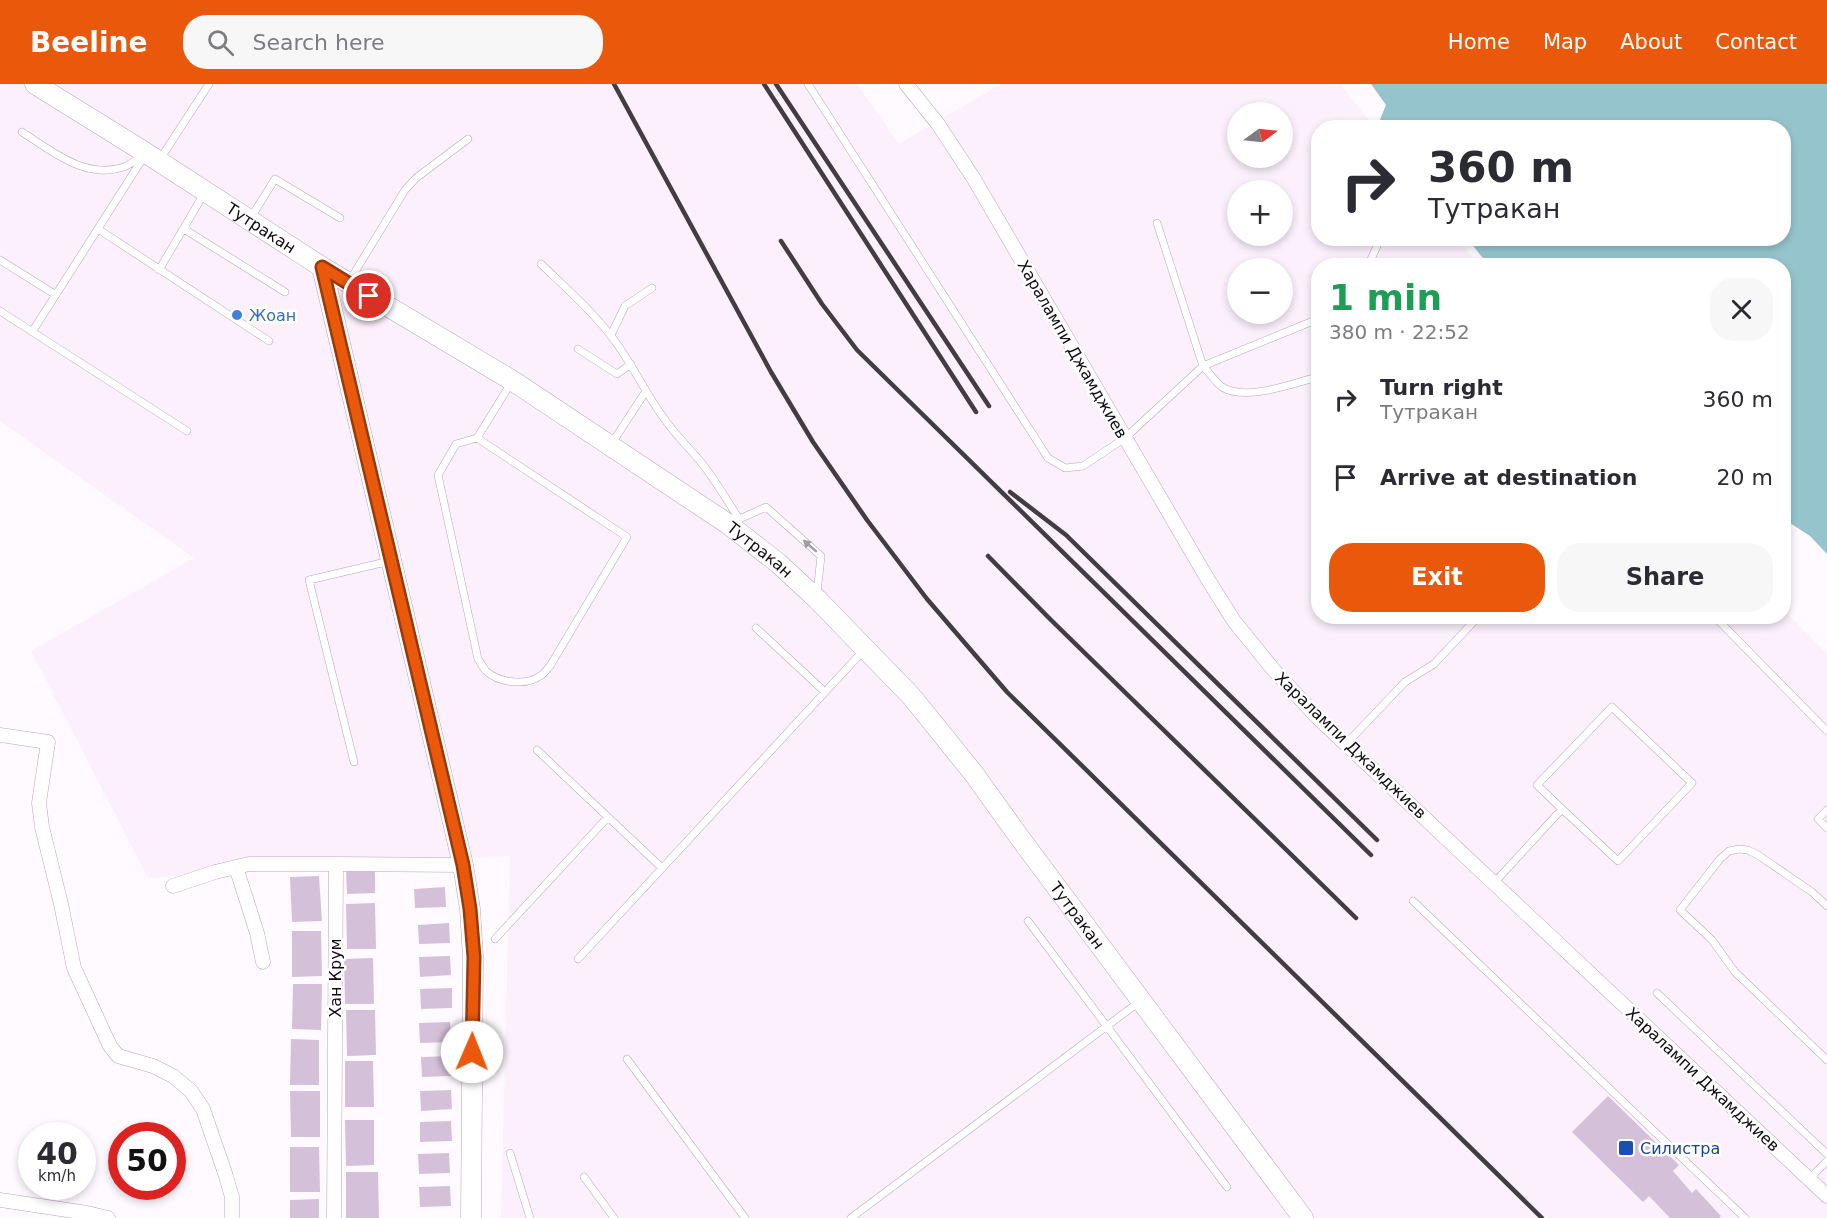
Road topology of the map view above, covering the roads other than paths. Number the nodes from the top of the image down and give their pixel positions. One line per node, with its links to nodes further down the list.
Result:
1 (35, 84): 7 (street, Тутракан)
2 (209, 84): 7 (lane)
3 (808, 84): 37 (lane)
4 (906, 84): 37 (street, Харалампи Джамджиев)
5 (22, 132): 7 (lane)
6 (468, 139): 20 (lane)
7 (153, 158): 8 (street, Тутракан); 13 (lane)
8 (206, 191): 10 (street, Тутракан); 12 (lane)
9 (340, 218): 10 (lane)
10 (249, 219): 18 (street, Тутракан)
11 (1157, 223): 31 (lane)
12 (184, 229): 19 (lane); 22 (lane)
13 (98, 230): 19 (lane); 23 (lane)
14 (1377, 246): 15 (lane)
15 (1372, 258)
16 (0, 260): 23 (lane)
17 (541, 264): 27 (lane)
18 (322, 267): 20 (street, Тутракан); 40 (street)
19 (159, 270): 28 (lane)
20 (348, 283): 33 (street, Тутракан)
21 (652, 288): 27 (lane)
22 (285, 292)
23 (56, 295): 26 (lane)
24 (0, 311): 26 (lane)
25 (1311, 322): 31 (lane)
26 (32, 332): 35 (lane)
27 (611, 335): 30 (lane)
28 (268, 341)
29 (578, 350): 30 (lane)
30 (631, 364): 34 (lane)
31 (1203, 366): 32 (lane); 37 (lane)
32 (1311, 379)
33 (513, 381): 36 (lane); 38 (street, Тутракан)
34 (646, 391): 38 (lane); 39 (lane)
35 (186, 432)
36 (477, 438): 36 (lane)
37 (1125, 438): 49 (street, Харалампи Джамджиев)
38 (610, 445): 39 (street, Тутракан)
39 (733, 521): 41 (street, Тутракан); 41 (lane, one-way to 39)
40 (390, 561): 51 (lane); 57 (street)
41 (817, 599): 45 (street, Тутракан)
42 (1472, 624): 49 (lane)
43 (1722, 624): 47 (lane)
44 (756, 628): 46 (lane)
45 (865, 649): 46 (lane); 69 (street, Тутракан)
46 (825, 692): 59 (lane)
47 (1827, 731)
48 (0, 735): 82 (street)
49 (1346, 744): 60 (street, Харалампи Джамджиев)
50 (537, 750): 54 (lane)
51 (354, 762)
52 (1562, 808): 52 (lane); 60 (lane)
53 (1827, 810): 55 (lane)
54 (608, 817): 59 (lane); 65 (lane)
55 (1827, 828)
56 (336, 864): 57 (street); 58 (street); 83 (street, Хан Крум)
57 (463, 865): 84 (street)
58 (236, 867): 61 (street); 67 (street)
59 (662, 868): 66 (lane)
60 (1494, 883): 77 (street, Харалампи Джамджиев)
61 (173, 886)
62 (1413, 901): 90 (lane)
63 (1827, 906): 72 (lane)
64 (1028, 921): 70 (lane)
65 (495, 939)
66 (579, 959)
67 (263, 962)
68 (1658, 993): 74 (lane)
69 (1140, 1000): 70 (lane); 89 (street, Тутракан)
70 (1106, 1026): 78 (lane); 88 (lane)
71 (627, 1059): 87 (lane)
72 (1827, 1060)
73 (510, 1153): 85 (lane)
74 (1827, 1154)
75 (1827, 1161): 77 (lane)
76 (584, 1177): 86 (lane)
77 (1809, 1179): 79 (street, Харалампи Джамджиев)
78 (1227, 1187)
79 (1827, 1196)
80 (0, 1200): 81 (street)
81 (108, 1218)
82 (232, 1218)
83 (334, 1218)
84 (471, 1218)
85 (530, 1218)
86 (614, 1218)
87 (745, 1218)
88 (851, 1218)
89 (1303, 1218)
90 (1744, 1218)

